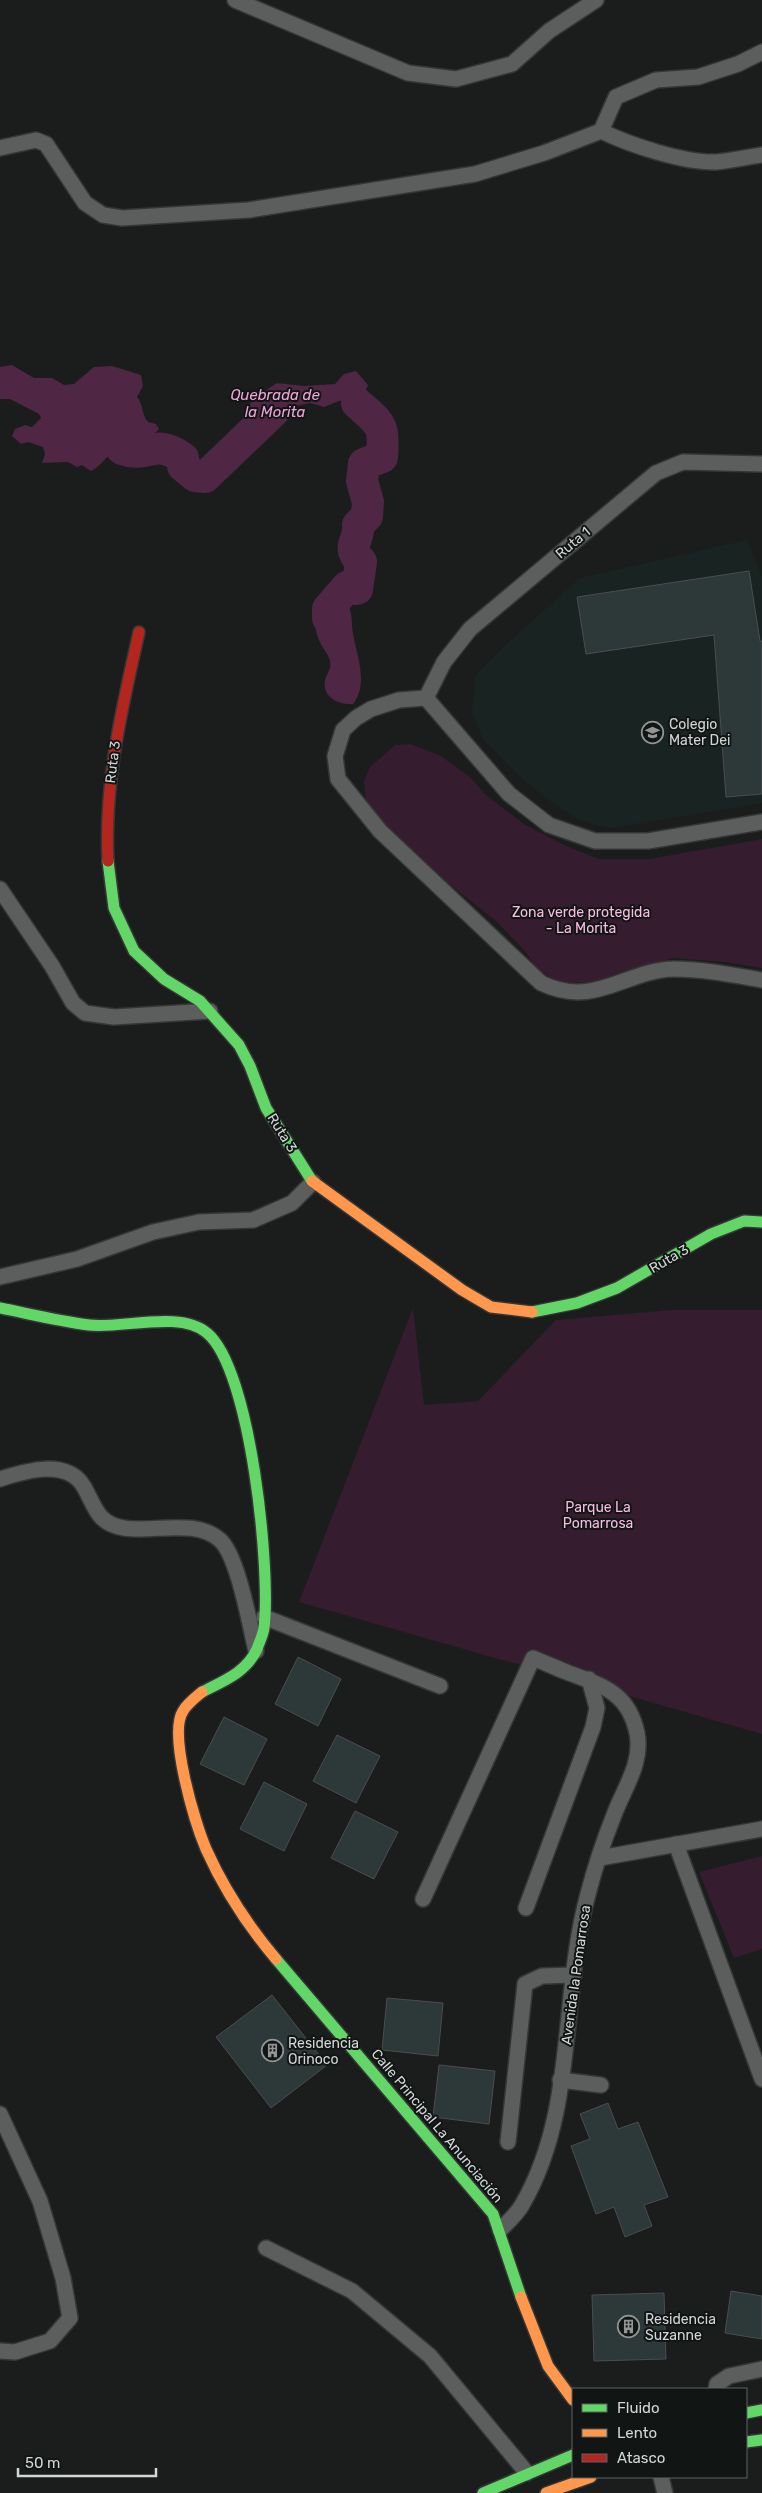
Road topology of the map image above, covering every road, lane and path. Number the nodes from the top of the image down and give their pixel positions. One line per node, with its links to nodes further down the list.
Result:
1 (235, 0): 2 (street)
2 (596, 0)
3 (762, 52): 4 (street)
4 (601, 131): 5 (street); 6 (street)
5 (0, 148)
6 (762, 155)
7 (762, 464): 9 (street, Ruta 1)
8 (139, 632): 13 (street, Ruta 3)
9 (426, 698): 10 (street); 12 (street)
10 (762, 822)
11 (0, 889): 13 (street)
12 (762, 980)
13 (210, 1011): 14 (street, Ruta 3)
14 (313, 1182): 15 (street, Ruta 3); 16 (street)
15 (762, 1222)
16 (0, 1277)
17 (0, 1308): 19 (street, Calle Principal La Anunciación)
18 (0, 1479): 20 (street)
19 (264, 1617): 20 (street, Calle Principal La Anunciación); 22 (street)
20 (256, 1651): 34 (street, Calle Principal La Anunciación)
21 (588, 1679): 25 (street, Avenida la Pomarrosa); 26 (street); 27 (street)
22 (440, 1686)
23 (762, 1829): 24 (street)
24 (676, 1844): 25 (street); 29 (street)
25 (600, 1858): 28 (street, Avenida la Pomarrosa)
26 (423, 1899)
27 (526, 1908)
28 (574, 1975): 30 (street, Avenida la Pomarrosa); 33 (street)
29 (762, 2079)
30 (560, 2080): 31 (street); 34 (street, Avenida la Pomarrosa)
31 (600, 2085)
32 (0, 2114): 36 (street)
33 (508, 2142)
34 (500, 2230): 39 (street, Calle Principal La Anunciación)
35 (266, 2248): 45 (street)
36 (0, 2351)
37 (762, 2369): 38 (street)
38 (716, 2388)
39 (572, 2399)
40 (762, 2410): 41 (street)
41 (747, 2413)
42 (762, 2440): 43 (street)
43 (747, 2442)
44 (572, 2455): 45 (street)
45 (527, 2473): 48 (street)
46 (587, 2478): 49 (street)
47 (661, 2478): 50 (street)
48 (482, 2493)
49 (546, 2493)
50 (665, 2493)

